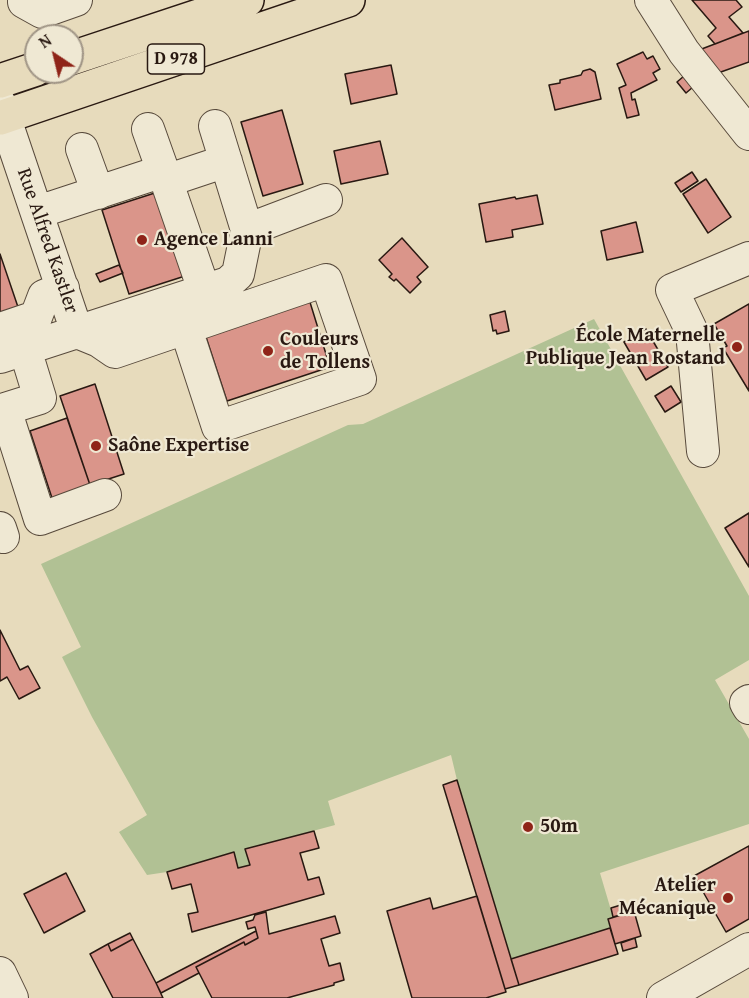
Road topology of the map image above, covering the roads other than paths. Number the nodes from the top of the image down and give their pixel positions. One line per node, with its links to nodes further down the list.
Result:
1 (76, 0): 5 (street)
2 (247, 0): 6 (main road, D 978)
3 (348, 0): 9 (main road, D 978)
4 (651, 0): 12 (street)
5 (17, 4)
6 (84, 54)
7 (24, 73): 8 (main road)
8 (0, 81)
9 (1, 113): 18 (street, Rue Alfred Kastler)
10 (215, 126): 14 (street)
11 (148, 129): 15 (street)
12 (749, 134)
13 (82, 149): 16 (street)
14 (226, 161): 15 (street); 19 (street)
15 (164, 176): 16 (street); 22 (street)
16 (98, 193): 18 (street)
17 (326, 200): 19 (street)
18 (38, 212): 21 (street, Rue Alfred Kastler)
19 (247, 230): 22 (street)
20 (749, 258): 27 (street)
21 (63, 288): 24 (street); 25 (street, Rue Alfred Kastler)
22 (204, 290): 25 (street)
23 (186, 328): 23 (street); 25 (street)
24 (0, 329)
25 (78, 332): 26 (street)
26 (12, 353): 28 (street)
27 (703, 451)
28 (105, 495)
29 (749, 701): 30 (street)
30 (749, 708)
31 (749, 949): 34 (street)
32 (0, 973): 33 (street)
33 (12, 998)
34 (663, 998)

